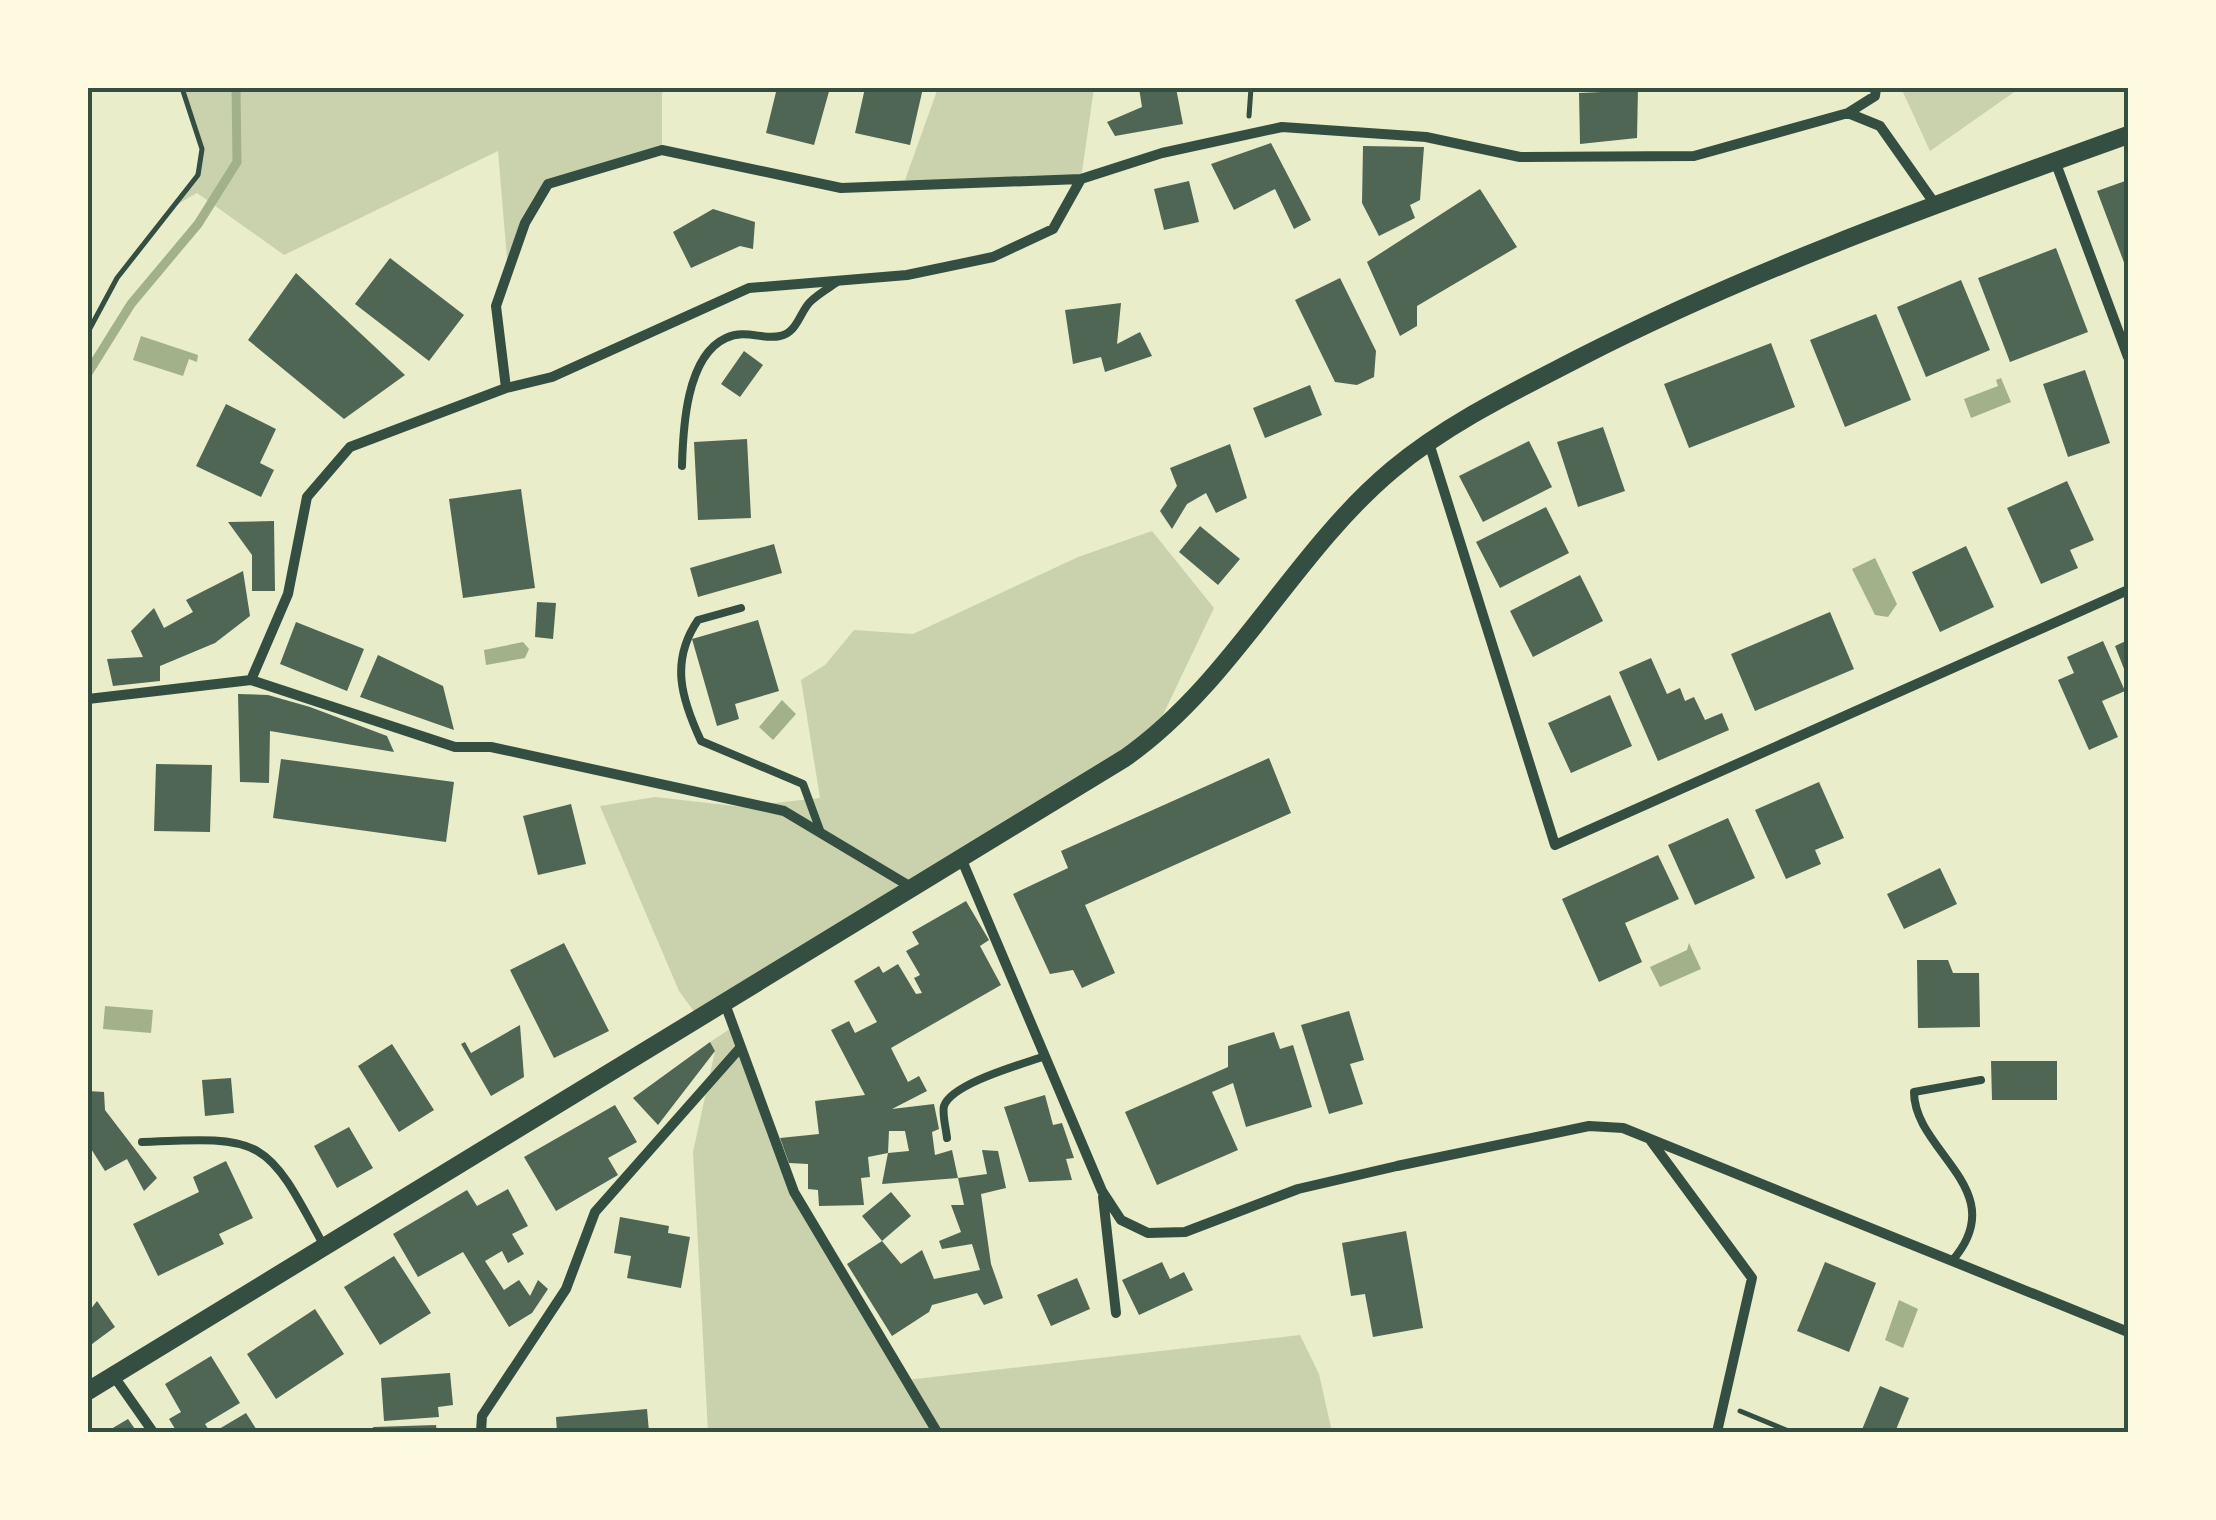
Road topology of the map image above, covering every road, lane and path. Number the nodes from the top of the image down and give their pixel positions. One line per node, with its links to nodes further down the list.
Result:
1 (182, 88): 10 (path)
2 (1887, 88): 3 (street)
3 (1876, 92): 4 (street)
4 (1848, 113): 7 (street); 8 (street)
5 (2128, 135): 6 (street)
6 (2054, 162): 8 (street); 11 (street)
7 (1080, 179): 9 (street); 12 (street)
8 (1935, 204): 13 (street)
9 (839, 280): 12 (street); 14 (lane)
10 (88, 332)
11 (2128, 357)
12 (506, 388): 17 (street)
13 (1429, 443): 15 (street); 20 (street)
14 (682, 466)
15 (2128, 590)
16 (740, 608): 19 (lane)
17 (252, 680): 18 (street); 19 (street)
18 (88, 699)
19 (821, 833): 21 (street)
20 (960, 858): 21 (street); 24 (street)
21 (911, 888): 22 (street)
22 (724, 1001): 23 (street); 30 (street)
23 (740, 1048): 38 (street); 39 (street)
24 (1045, 1056): 26 (lane); 29 (street)
25 (1981, 1080): 31 (lane)
26 (947, 1138)
27 (1651, 1140): 29 (street); 31 (street); 36 (street)
28 (142, 1142): 30 (lane)
29 (1102, 1190): 32 (street)
30 (324, 1246): 34 (street)
31 (1952, 1261): 33 (street)
32 (1116, 1313)
33 (2128, 1332)
34 (113, 1374): 35 (street); 37 (street)
35 (88, 1391)
36 (1723, 1404): 40 (street); 41 (path)
37 (153, 1432)
38 (481, 1432)
39 (937, 1432)
40 (1716, 1432)
41 (1791, 1432)

